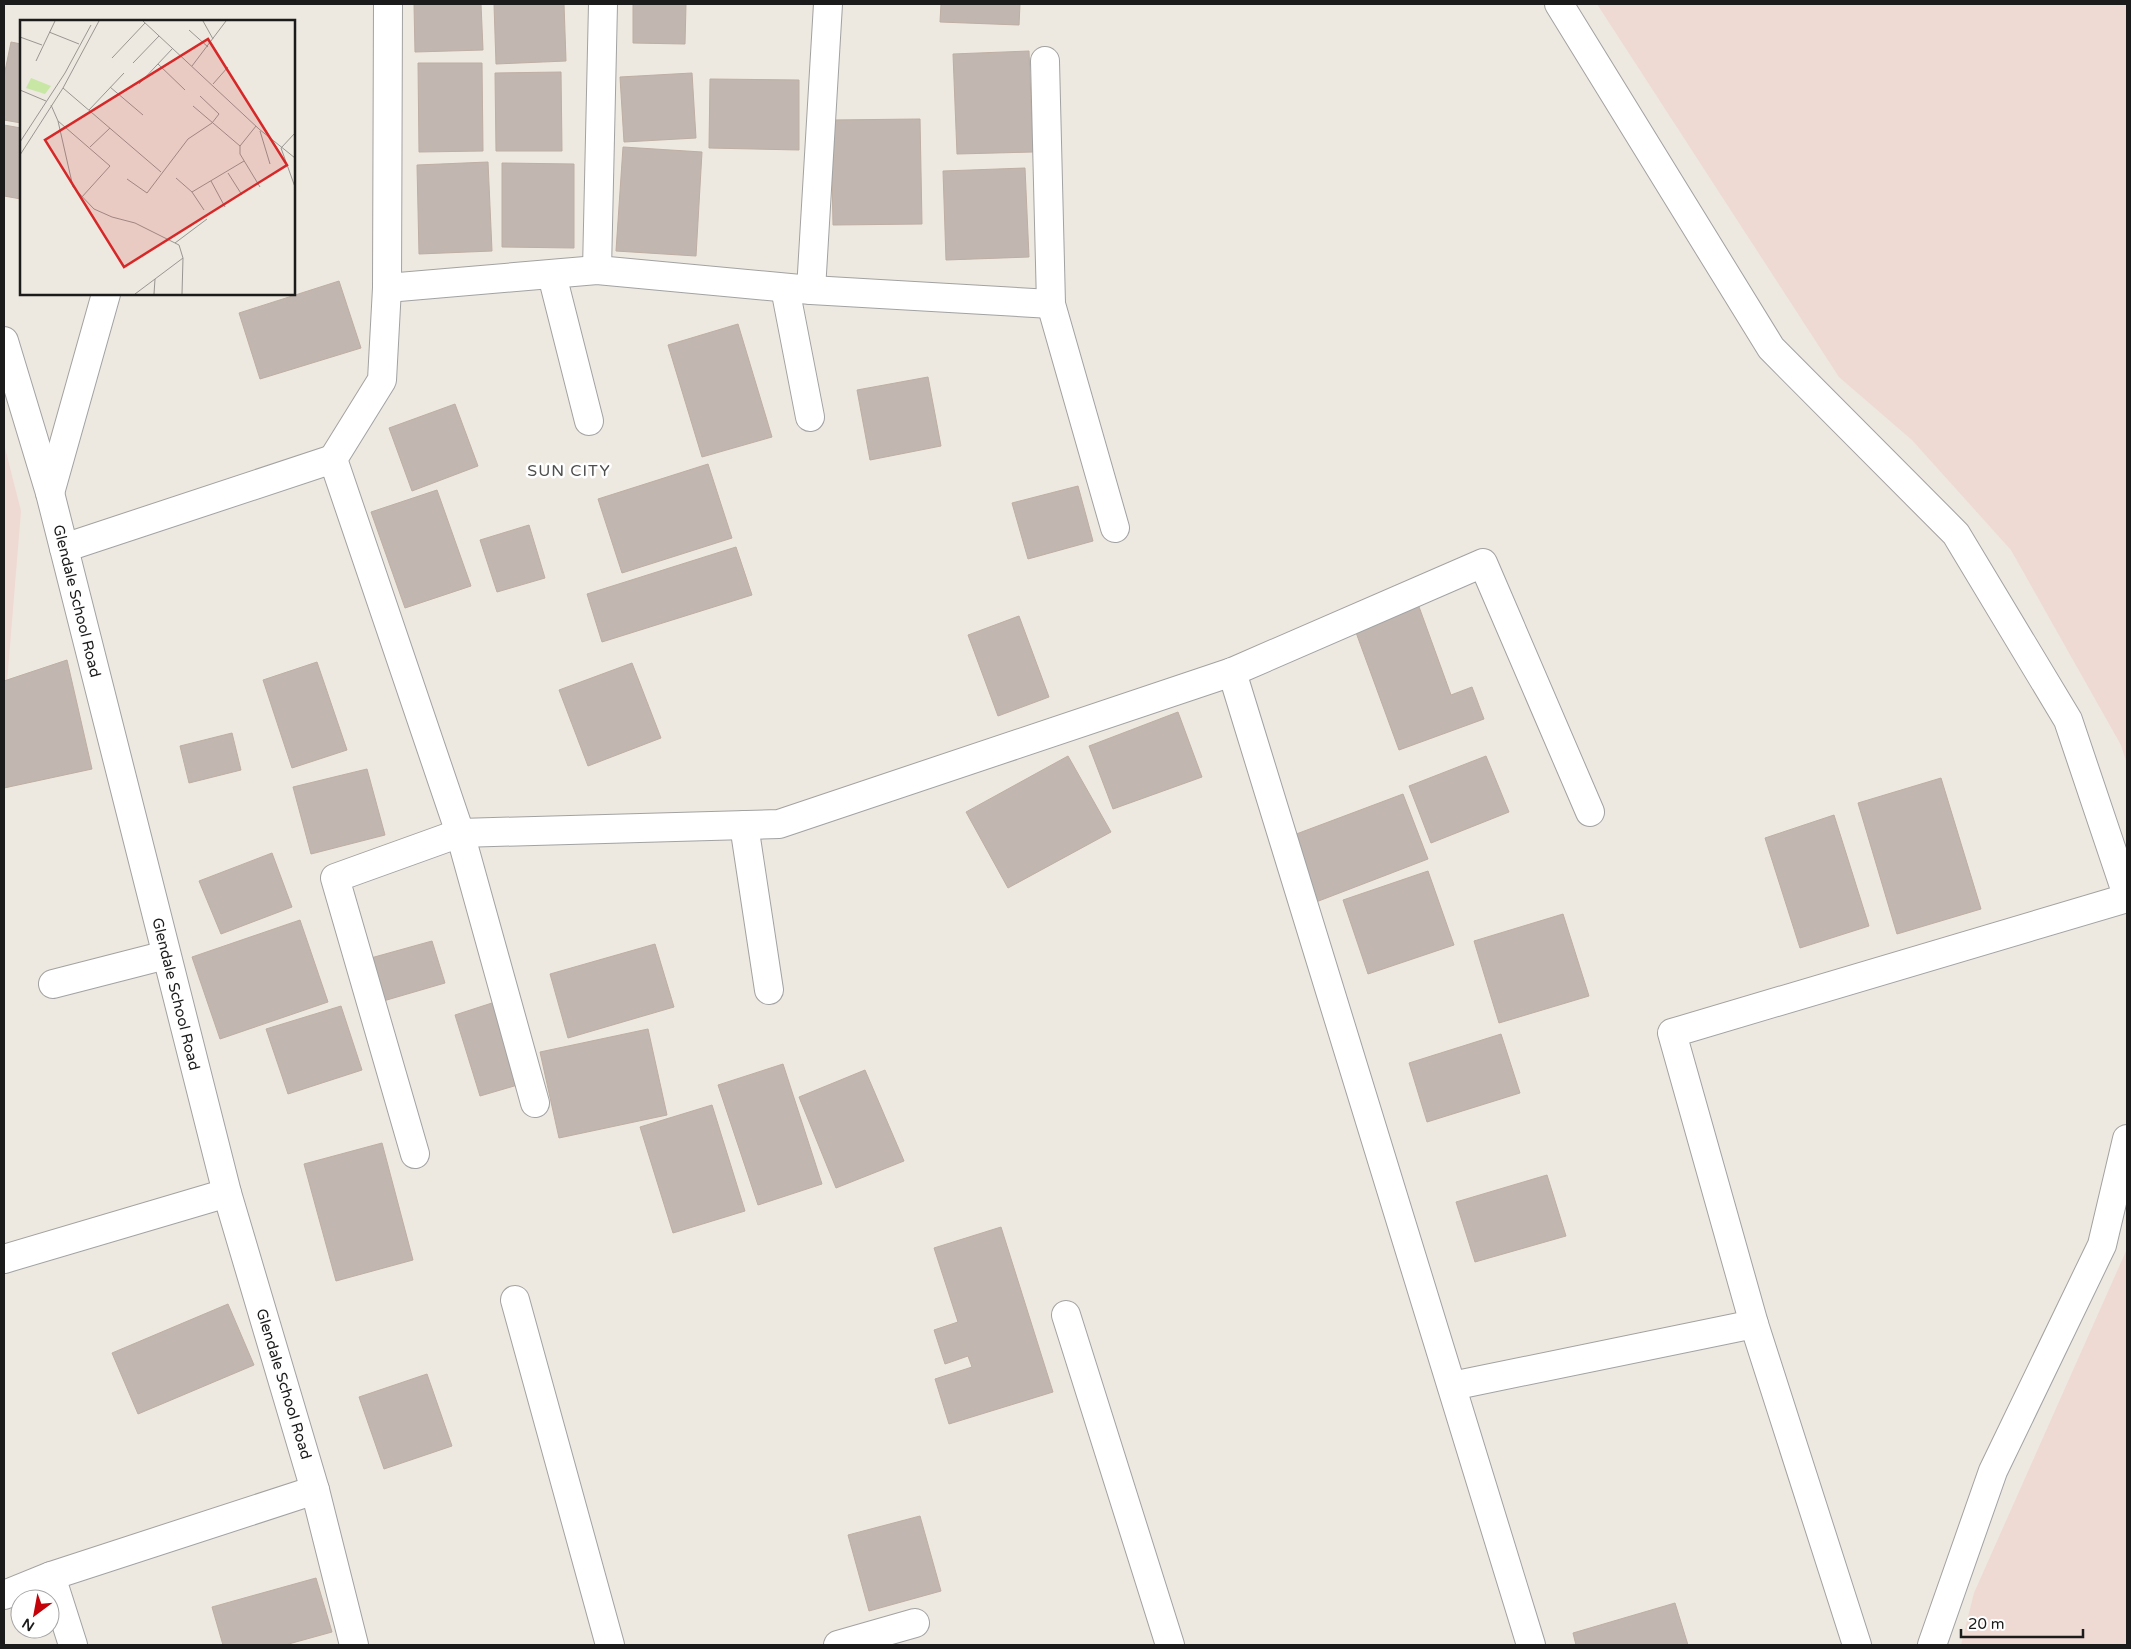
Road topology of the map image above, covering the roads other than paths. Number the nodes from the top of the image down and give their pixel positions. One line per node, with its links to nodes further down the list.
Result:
1 (388, 4): 8 (street)
2 (603, 4): 6 (street)
3 (828, 4): 9 (street)
4 (1559, 4): 23 (street)
5 (1045, 60): 11 (street)
6 (597, 270): 7 (street); 9 (street)
7 (552, 275): 8 (street); 14 (street)
8 (386, 288): 15 (street)
9 (798, 289): 11 (street); 13 (street)
10 (106, 295): 16 (street)
11 (1051, 304): 17 (street)
12 (4, 341): 16 (street, Glendale School Road)
13 (810, 417)
14 (589, 421)
15 (333, 459): 18 (street); 22 (street)
16 (50, 493): 18 (street, Glendale School Road)
17 (1114, 528)
18 (64, 548): 24 (street, Glendale School Road)
19 (1232, 672): 20 (street); 21 (street); 35 (street)
20 (1590, 812)
21 (744, 825): 22 (street); 26 (street)
22 (460, 833): 27 (street); 29 (street)
23 (2127, 896): 34 (street)
24 (166, 956): 25 (street); 30 (street, Glendale School Road)
25 (53, 984)
26 (769, 990)
27 (535, 1104)
28 (2127, 1139): 47 (street)
29 (415, 1154)
30 (227, 1193): 31 (street); 36 (street, Glendale School Road)
31 (4, 1259)
32 (515, 1300): 42 (street)
33 (1066, 1315): 44 (street)
34 (1754, 1324): 35 (street); 46 (street)
35 (1452, 1386): 45 (street)
36 (315, 1490): 37 (street); 41 (street, Glendale School Road)
37 (51, 1576): 38 (street); 40 (street)
38 (4, 1596)
39 (915, 1623): 43 (street)
40 (73, 1645)
41 (354, 1645)
42 (610, 1645)
43 (838, 1645)
44 (1170, 1645)
45 (1531, 1645)
46 (1857, 1645)
47 (1932, 1645)

